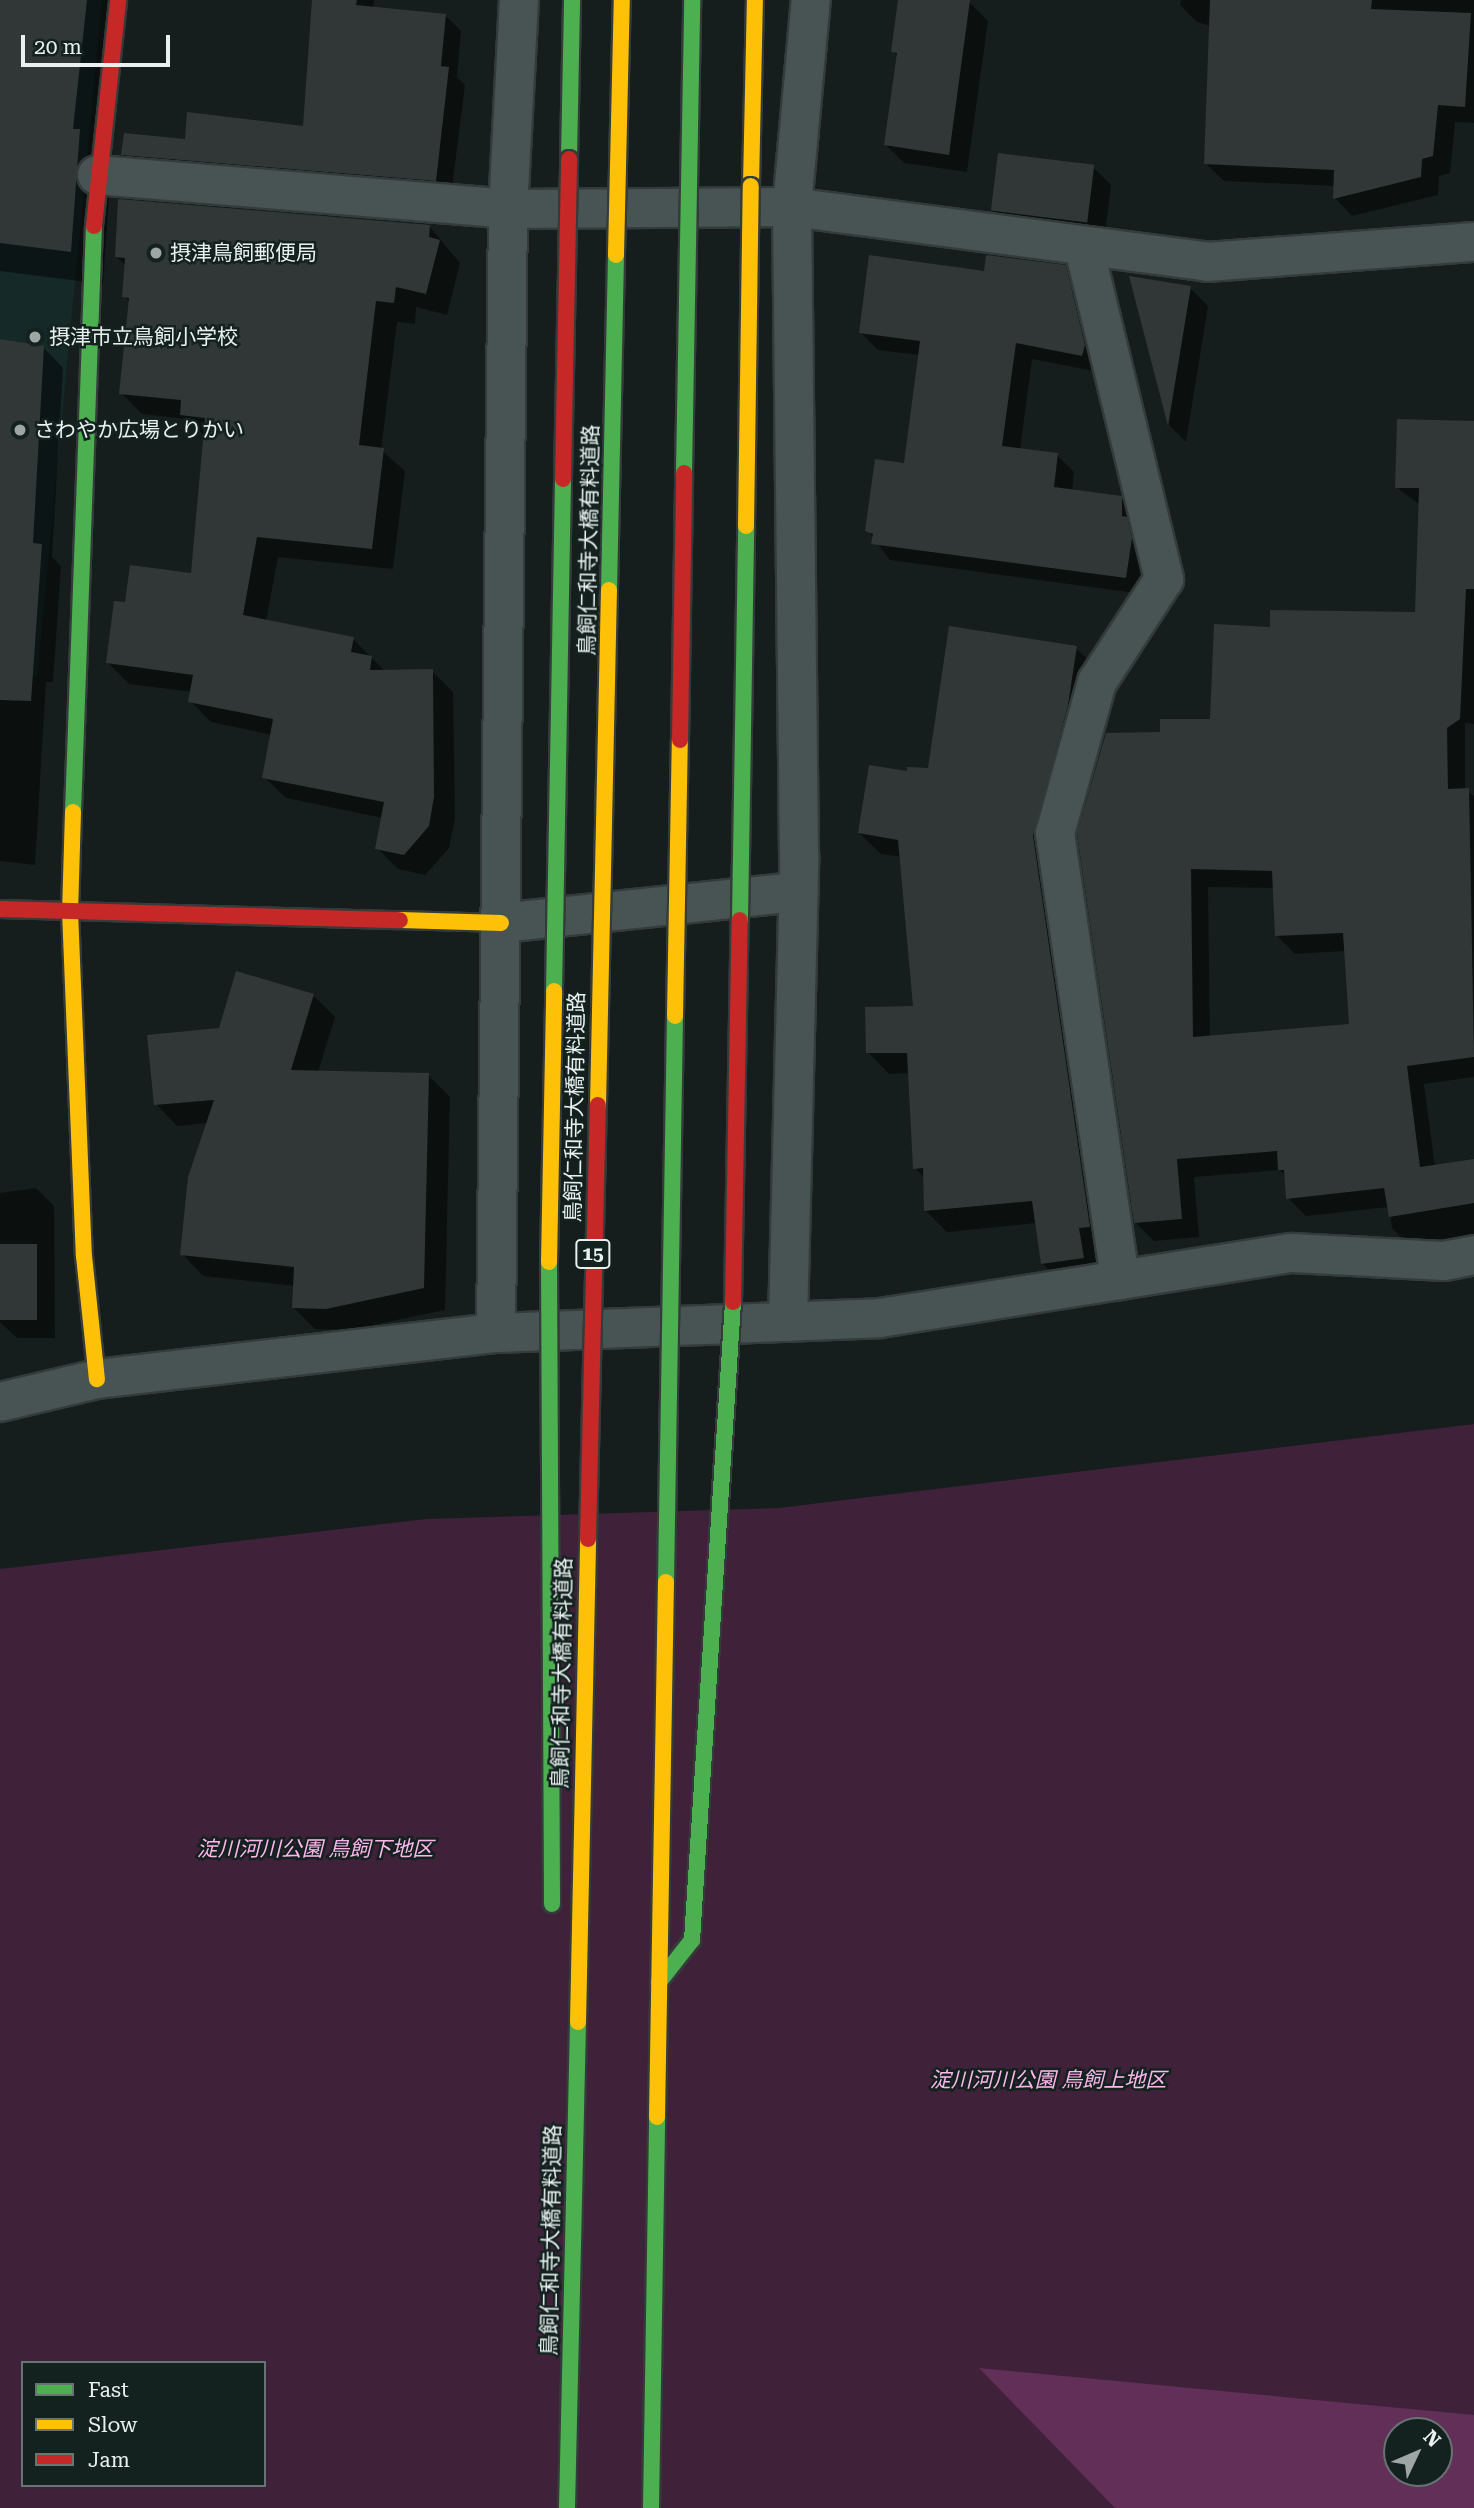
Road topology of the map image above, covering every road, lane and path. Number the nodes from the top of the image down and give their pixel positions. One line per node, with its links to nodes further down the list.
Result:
1 (118, 0): 8 (main road)
2 (519, 0): 10 (street)
3 (572, 0): 23 (main road, bridge)
4 (622, 0): 25 (main road, 鳥飼仁和寺大橋有料道路 / 15, bridge)
5 (692, 0): 26 (main road, bridge)
6 (755, 0): 26 (main road, bridge)
7 (811, 0): 9 (street)
8 (97, 175): 10 (street); 15 (main road)
9 (792, 207): 10 (street); 12 (street); 13 (street)
10 (508, 209): 16 (street)
11 (1474, 242): 12 (street)
12 (1084, 248): 18 (street)
13 (797, 892): 16 (street); 19 (street)
14 (0, 909): 15 (main road)
15 (70, 911): 16 (main road); 21 (main road)
16 (501, 923): 20 (street)
17 (1474, 1255): 18 (street)
18 (1120, 1280): 19 (street)
19 (788, 1322): 20 (street)
20 (496, 1333): 21 (street)
21 (97, 1379): 22 (street)
22 (0, 1402)
23 (552, 1927)
24 (562, 1948): 25 (main road)
25 (576, 1981): 27 (main road, 鳥飼仁和寺大橋有料道路 / 15, bridge)
26 (659, 1982): 28 (main road, bridge)
27 (567, 2508)
28 (651, 2508)

